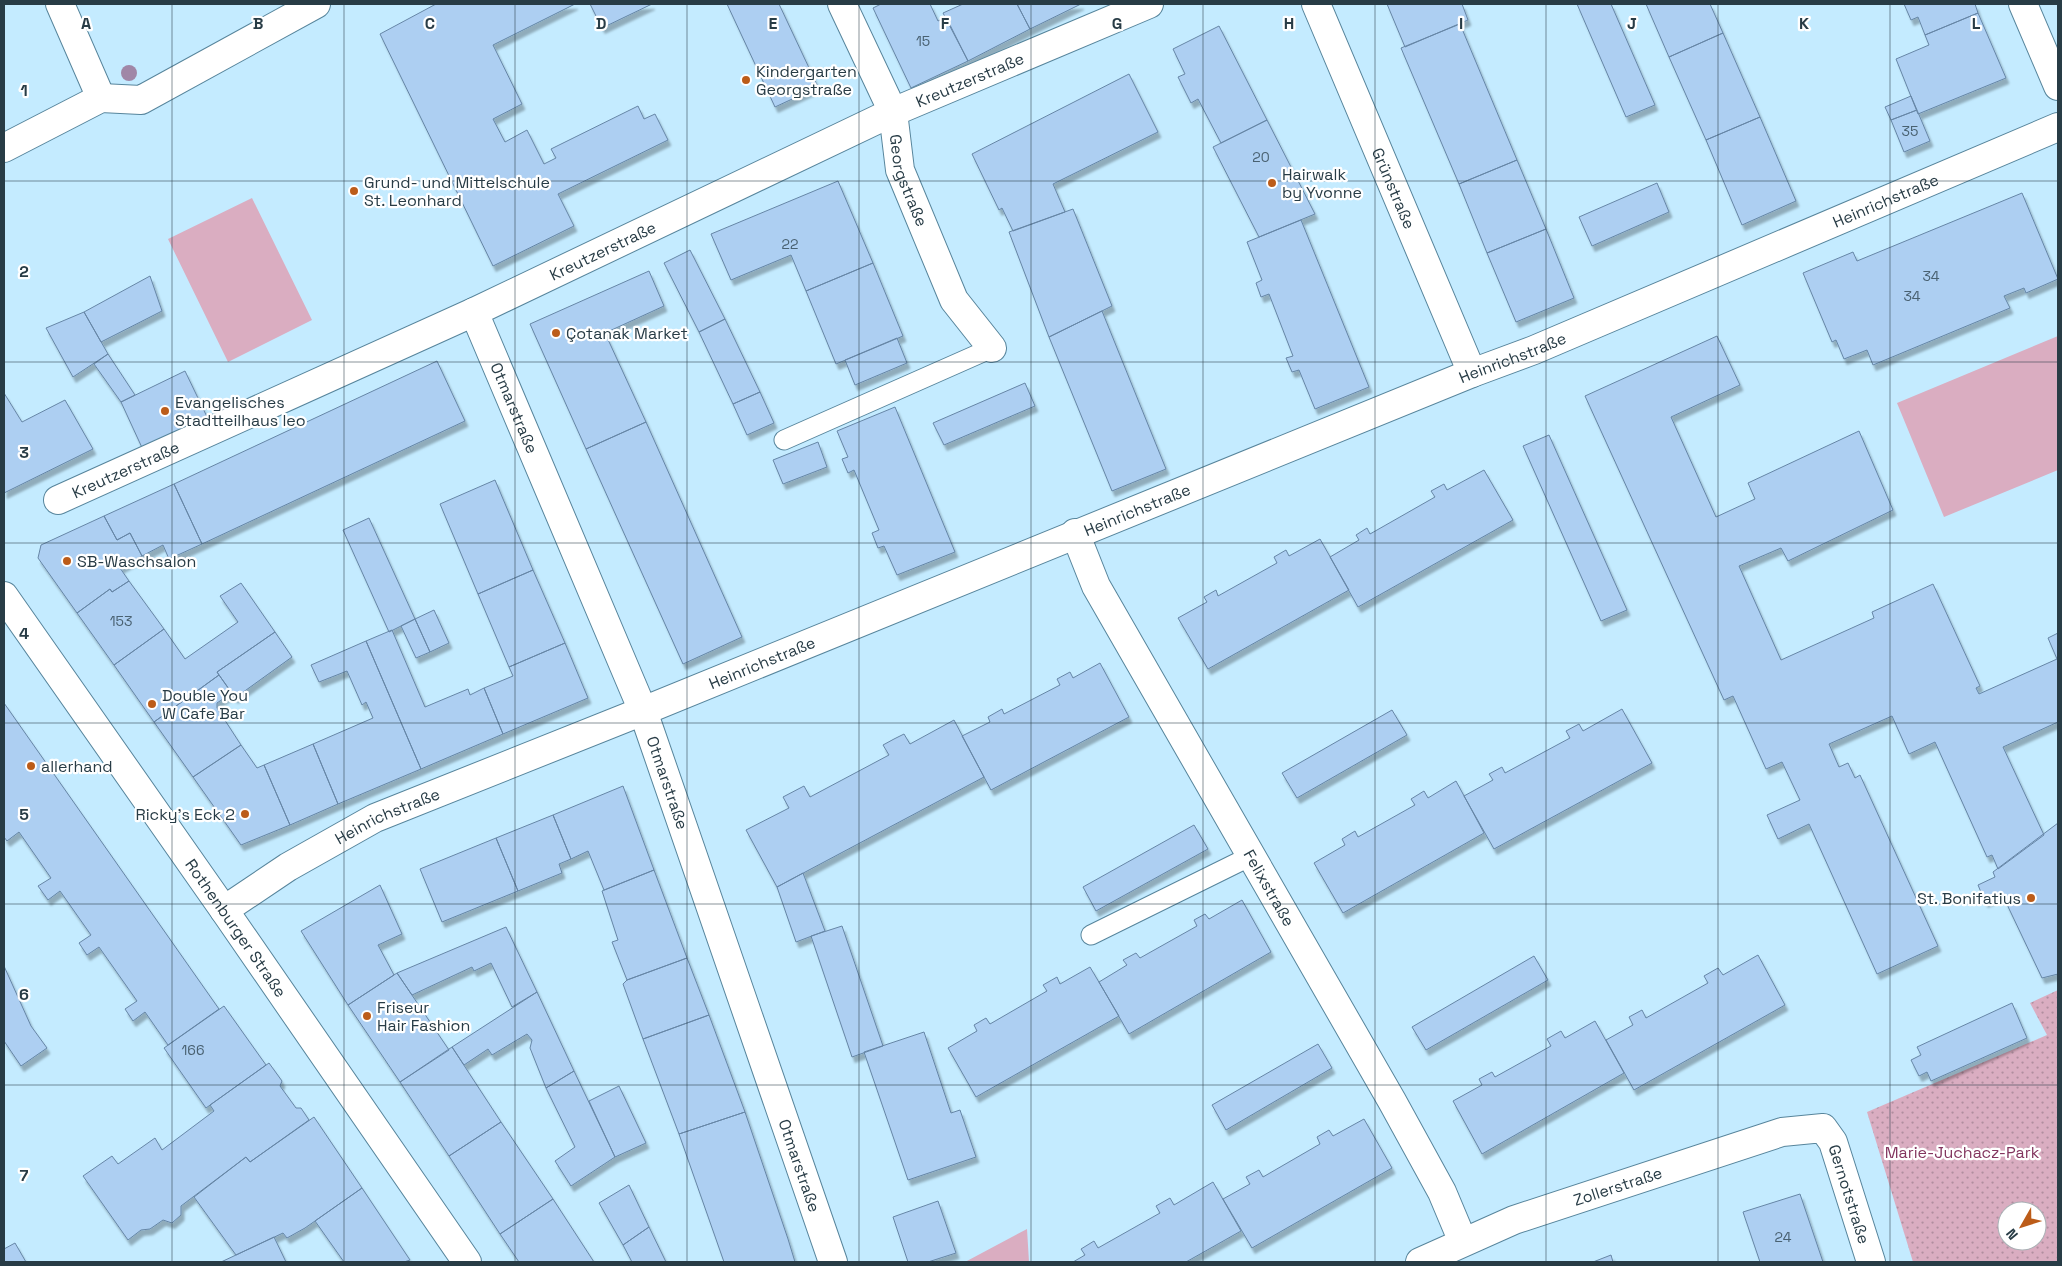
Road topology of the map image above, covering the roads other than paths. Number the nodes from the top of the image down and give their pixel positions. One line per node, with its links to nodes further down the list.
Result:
1 (60, 4): 8 (street)
2 (316, 4): 8 (street)
3 (842, 4): 9 (street, Georgstraße)
4 (1149, 4): 9 (street, Kreutzerstraße)
5 (1316, 4): 14 (street, Grünstraße)
6 (2023, 4): 7 (street)
7 (2058, 86)
8 (101, 98): 11 (street)
9 (893, 112): 12 (street, Kreutzerstraße); 13 (street, Georgstraße)
10 (2058, 127): 14 (street, Heinrichstraße)
11 (4, 148)
12 (474, 312): 16 (street, Kreutzerstraße); 19 (street, Otmarstraße)
13 (992, 348): 15 (lane)
14 (1472, 372): 17 (street, Heinrichstraße)
15 (784, 440)
16 (58, 500)
17 (1076, 533): 19 (street, Heinrichstraße); 20 (street, Felixstraße)
18 (4, 596): 21 (street, Rothenburger Straße)
19 (643, 711): 21 (street, Heinrichstraße); 26 (street, Otmarstraße)
20 (1251, 856): 22 (lane); 24 (street, Felixstraße)
21 (224, 910): 25 (street, Rothenburger Straße)
22 (1091, 935)
23 (1822, 1128): 24 (street, Zollerstraße); 28 (street, Gernotstraße)
24 (1463, 1242): 27 (street, Zollerstraße)
25 (467, 1262)
26 (833, 1262)
27 (1420, 1262)
28 (1871, 1262)

